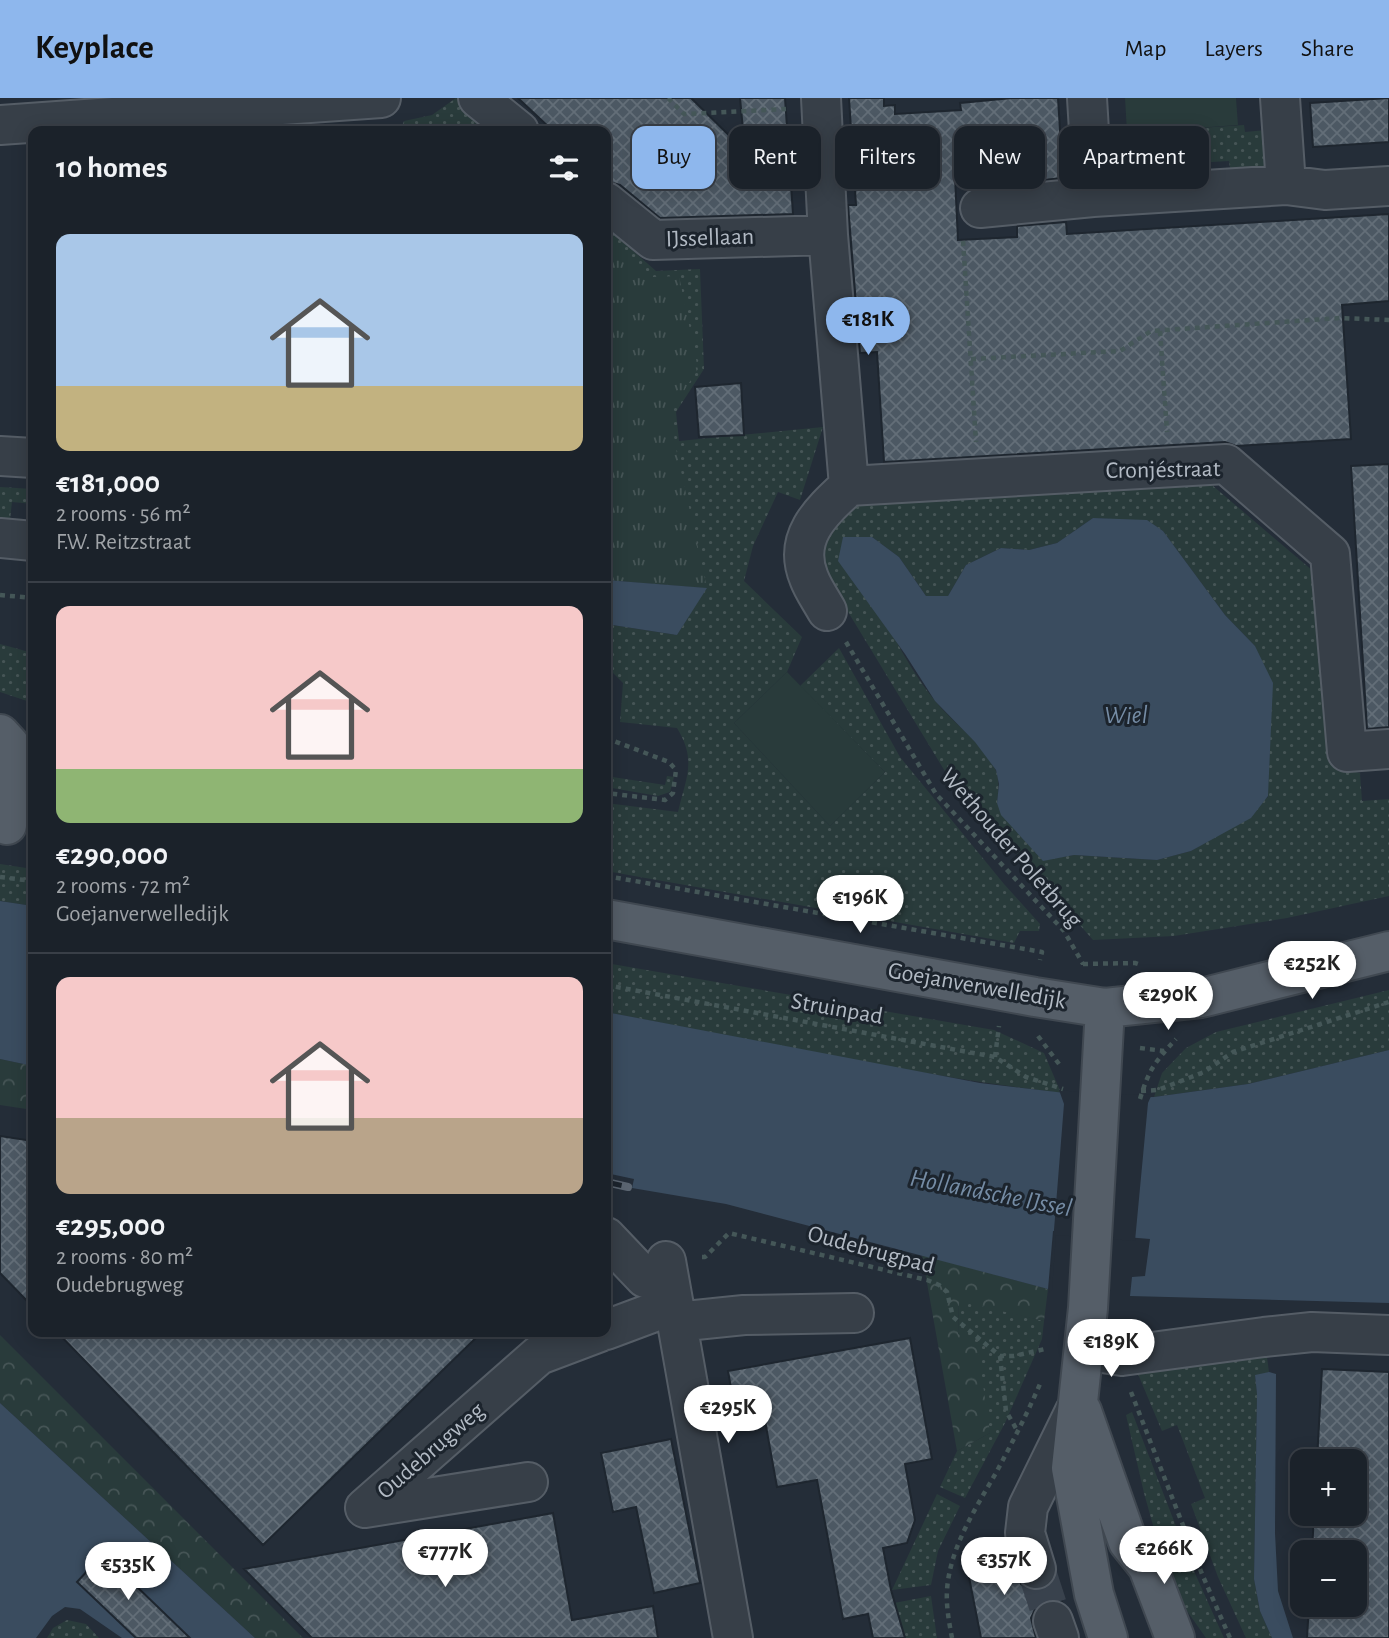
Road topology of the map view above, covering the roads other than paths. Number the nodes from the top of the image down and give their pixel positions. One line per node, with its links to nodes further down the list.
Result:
1 (381, 98): 6 (street)
2 (478, 98): 7 (street)
3 (1087, 98): 10 (street)
4 (1280, 98): 8 (street)
5 (821, 102): 13 (street)
6 (0, 125)
7 (513, 126)
8 (1286, 185): 9 (street); 10 (street)
9 (1389, 186)
10 (1093, 197): 12 (street)
11 (611, 206): 13 (street, IJssellaan)
12 (980, 208)
13 (828, 235): 16 (street)
14 (0, 456): 15 (street)
15 (28, 458)
16 (849, 486): 19 (street); 20 (street, Cronjéstraat)
17 (0, 538): 18 (street)
18 (28, 541)
19 (827, 611)
20 (1389, 749)
21 (16, 751): 22 (main road)
22 (13, 826)
23 (611, 920): 25 (main road, Goejanverwelledijk)
24 (1389, 951): 25 (main road, Goejanverwelledijk)
25 (1105, 1008): 32 (main road)
26 (611, 1242): 27 (street)
27 (671, 1292): 28 (street); 29 (street); 37 (street)
28 (854, 1313)
29 (611, 1327)
30 (1389, 1335): 32 (street)
31 (587, 1337): 34 (street, Oudebrugweg)
32 (1068, 1349): 33 (main road)
33 (1079, 1402): 35 (main road); 36 (street); 38 (main road)
34 (528, 1482)
35 (1128, 1542): 39 (main road); 40 (main road)
36 (1036, 1569)
37 (733, 1638)
38 (1108, 1638)
39 (1151, 1638)
40 (1175, 1638)

